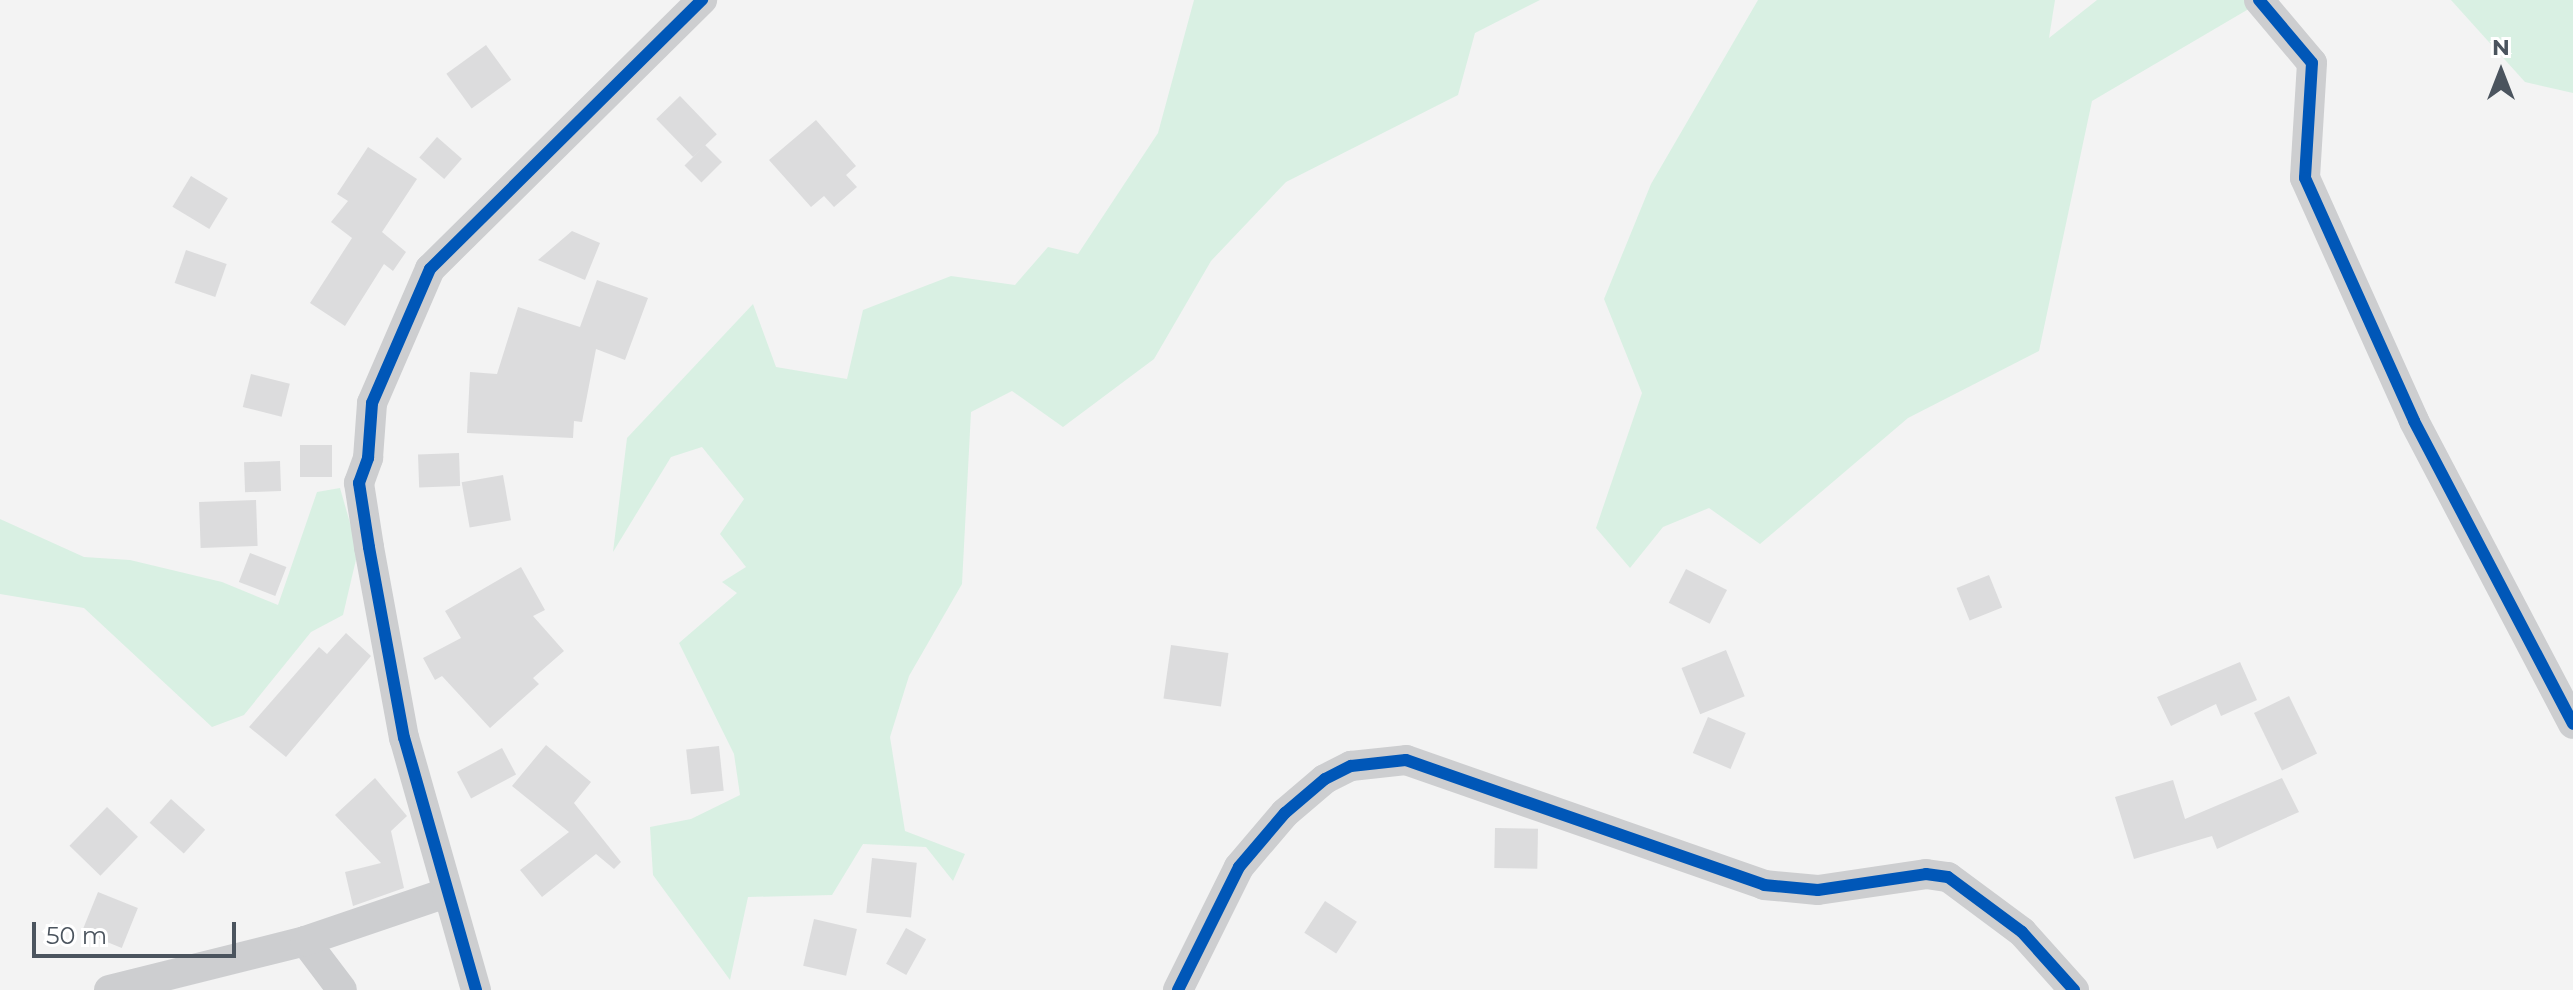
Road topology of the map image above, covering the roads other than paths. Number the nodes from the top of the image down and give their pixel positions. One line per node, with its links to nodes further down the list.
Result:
1 (702, 0): 4 (street)
2 (2259, 0): 3 (street)
3 (2573, 724)
4 (446, 893): 5 (street); 8 (street)
5 (305, 941): 6 (street); 7 (street)
6 (109, 990)
7 (342, 990)
8 (476, 990)
9 (1178, 990): 10 (street)
10 (2074, 990)

